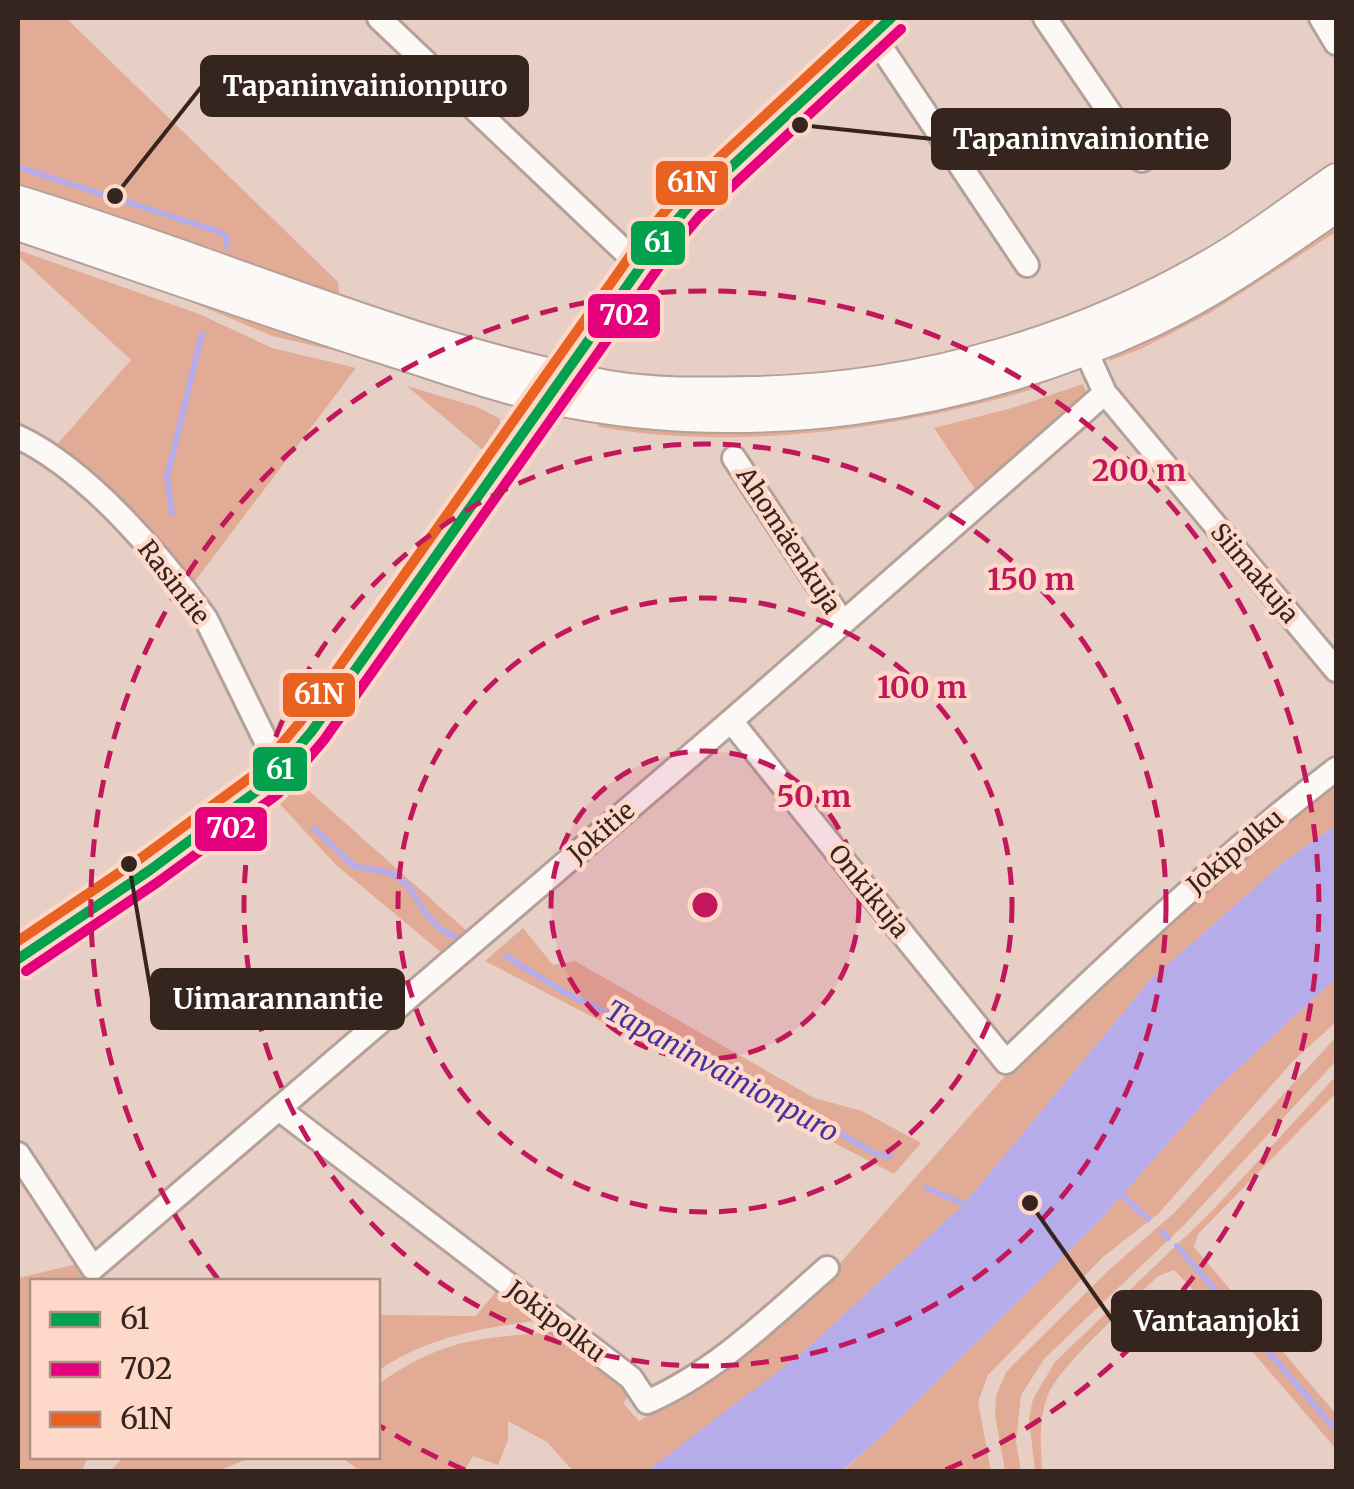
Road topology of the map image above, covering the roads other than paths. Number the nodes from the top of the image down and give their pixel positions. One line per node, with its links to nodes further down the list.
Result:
1 (379, 18): 13 (street)
2 (892, 18): 5 (street)
3 (1044, 18): 7 (street)
4 (1321, 18): 6 (street)
5 (872, 35): 12 (street); 13 (street)
6 (1336, 42)
7 (1142, 160)
8 (1336, 178): 14 (main road)
9 (18, 200): 15 (main road)
10 (1336, 208): 14 (main road)
11 (18, 226): 17 (main road)
12 (1027, 265)
13 (640, 266): 15 (street)
14 (1081, 340): 15 (main road); 16 (street, Siimakuja); 17 (main road)
15 (566, 375): 17 (street)
16 (1105, 393): 20 (street, Jokitie); 21 (street, Siimakuja)
17 (548, 399): 23 (street)
18 (18, 437): 23 (street, Rasintie)
19 (734, 458): 20 (street, Ahomäenkuja)
20 (843, 623): 22 (street, Jokitie)
21 (1336, 670)
22 (731, 721): 26 (street, Onkikuja); 27 (street, Jokitie)
23 (279, 768): 25 (street)
24 (1336, 769): 26 (street, Jokipolku)
25 (18, 959)
26 (1006, 1062)
27 (279, 1108): 28 (street, Jokitie); 29 (street, Jokipolku)
28 (18, 1154)
29 (827, 1268)

